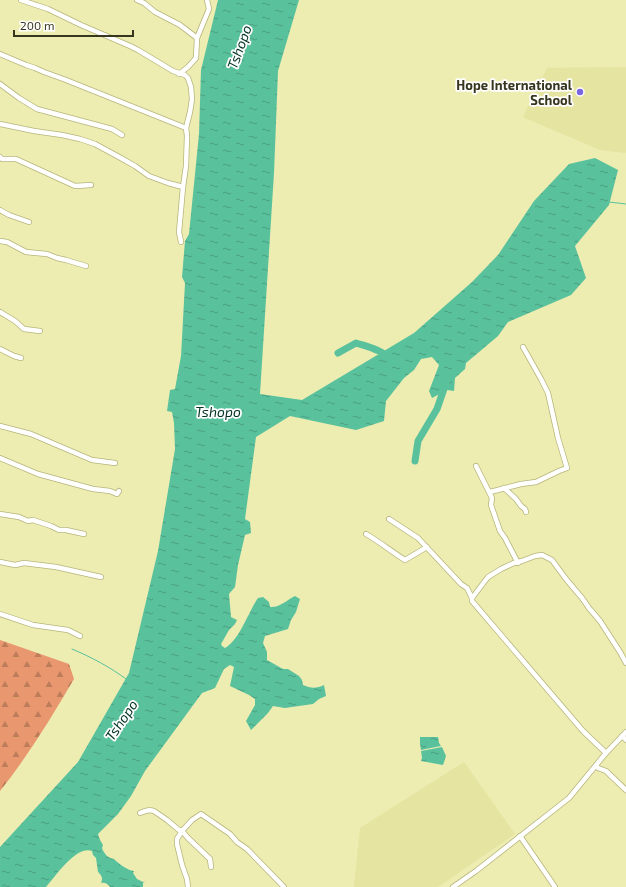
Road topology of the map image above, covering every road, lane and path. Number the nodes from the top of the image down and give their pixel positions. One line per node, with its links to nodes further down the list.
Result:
1 (21, 0): 6 (street)
2 (137, 0): 4 (street)
3 (207, 0): 4 (street)
4 (197, 38): 6 (street)
5 (0, 54): 9 (street)
6 (179, 74): 9 (street)
7 (0, 84): 10 (street)
8 (0, 124): 13 (street)
9 (186, 128): 13 (street)
10 (122, 135)
11 (0, 157): 12 (street)
12 (91, 185)
13 (183, 187): 17 (street)
14 (0, 210): 15 (street)
15 (29, 222)
16 (0, 241): 18 (street)
17 (181, 242)
18 (86, 266)
19 (0, 312): 20 (street)
20 (40, 331)
21 (523, 347): 28 (street)
22 (0, 349): 23 (street)
23 (21, 358)
24 (0, 426): 26 (street)
25 (0, 458): 29 (street)
26 (115, 464)
27 (476, 466): 30 (street)
28 (504, 488): 30 (street); 31 (street)
29 (119, 491)
30 (490, 492): 38 (street)
31 (526, 512)
32 (0, 514): 34 (street)
33 (389, 519): 36 (street)
34 (84, 534)
35 (366, 534): 36 (street)
36 (427, 547): 40 (street)
37 (0, 562): 39 (street)
38 (518, 563): 40 (street); 43 (street)
39 (101, 577)
40 (472, 598): 47 (street)
41 (0, 614): 42 (street)
42 (80, 636)
43 (626, 663)
44 (626, 732): 45 (street)
45 (622, 736): 46 (street); 47 (street)
46 (626, 740)
47 (606, 753): 48 (street)
48 (596, 766): 49 (street); 52 (street)
49 (626, 790)
50 (140, 813): 51 (street)
51 (182, 831): 53 (street); 54 (street); 55 (street)
52 (520, 836): 56 (street); 57 (street)
53 (211, 867)
54 (188, 887)
55 (284, 887)
56 (453, 887)
57 (555, 887)

